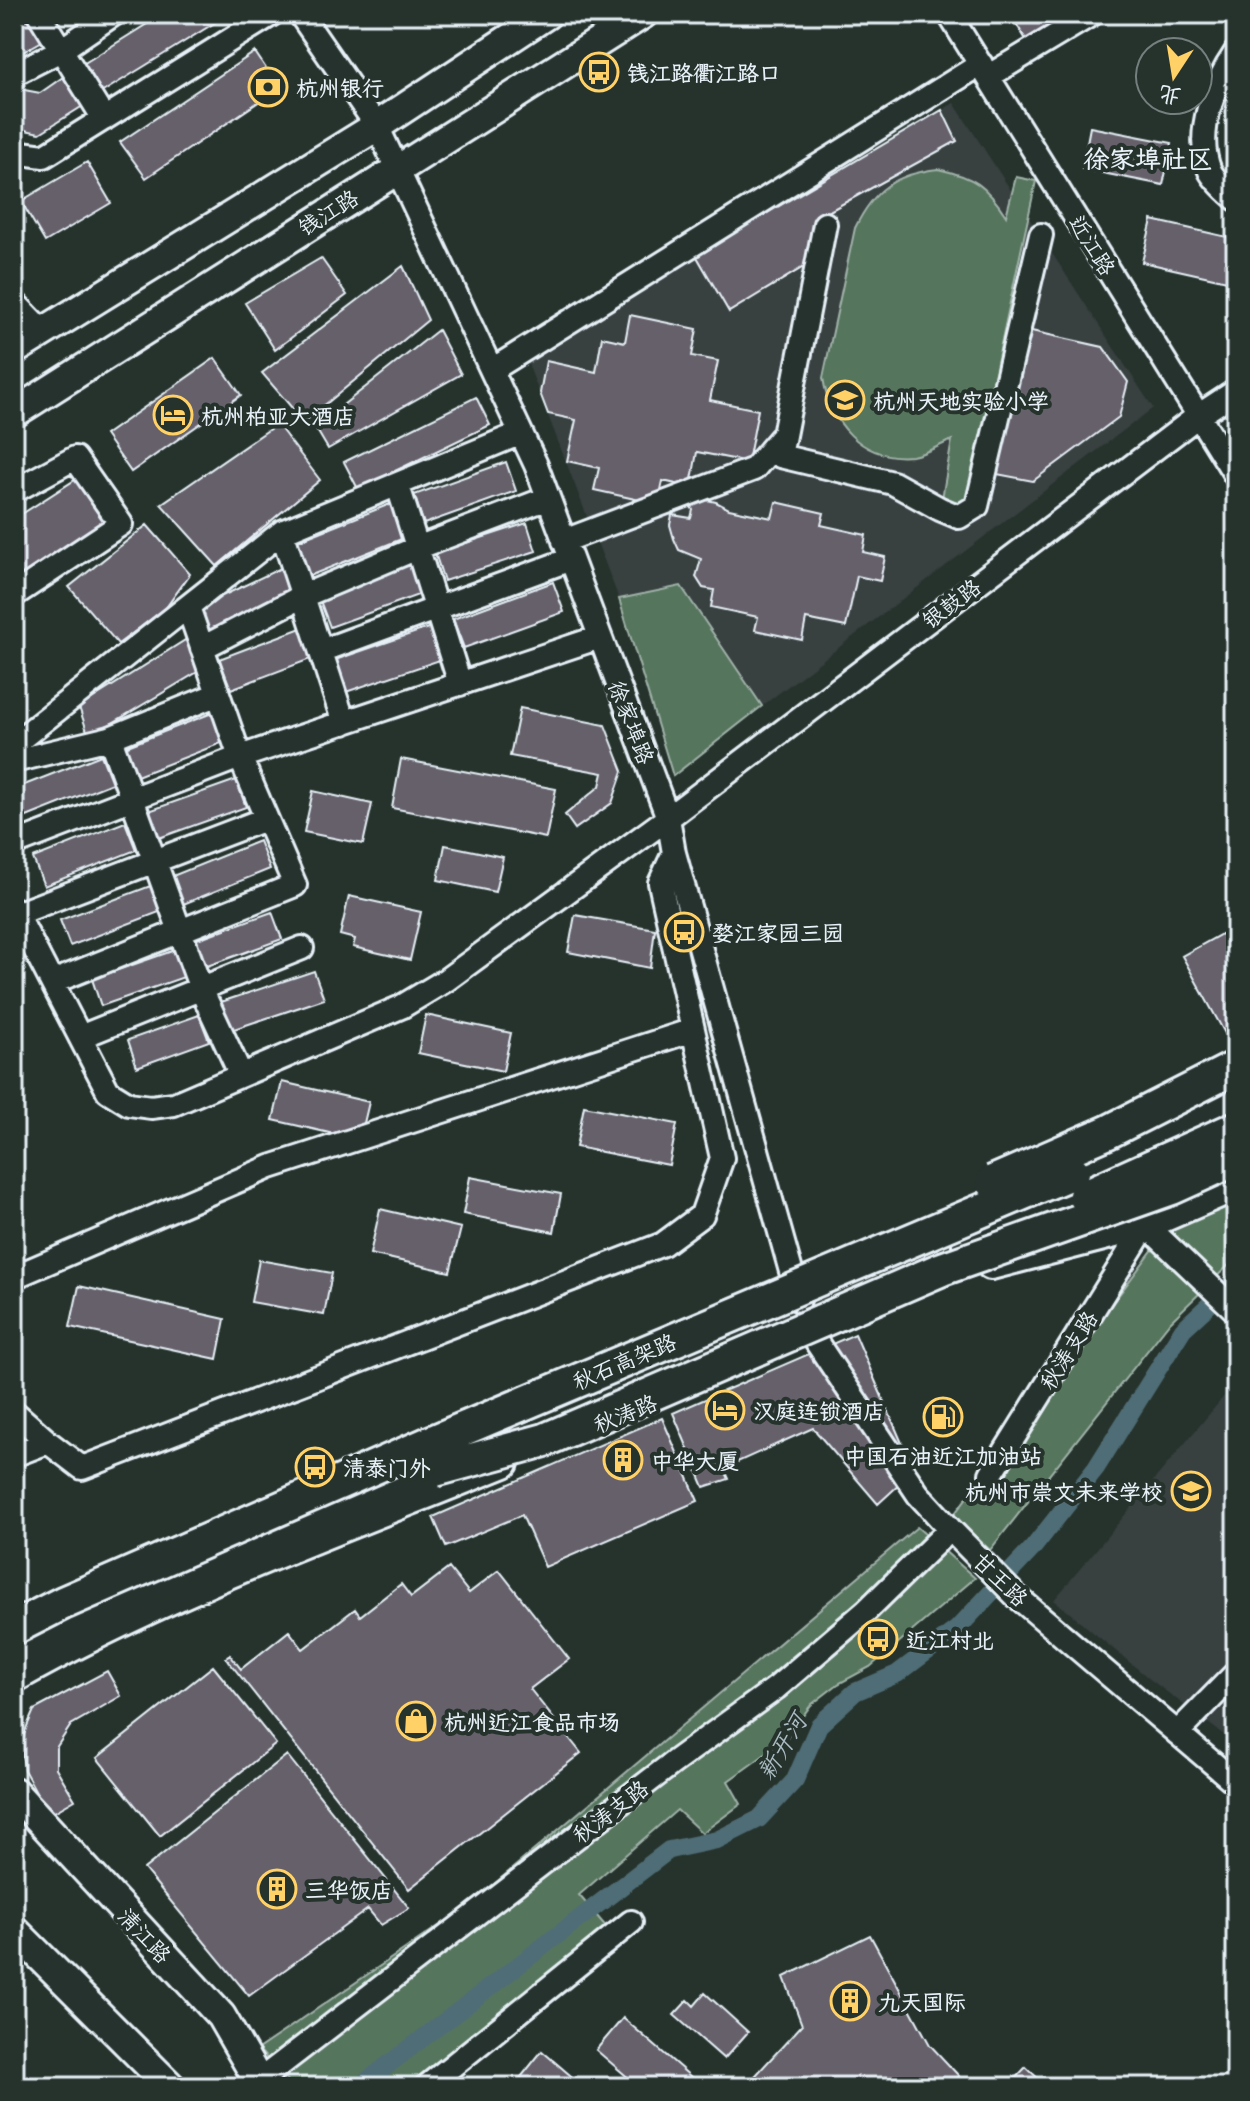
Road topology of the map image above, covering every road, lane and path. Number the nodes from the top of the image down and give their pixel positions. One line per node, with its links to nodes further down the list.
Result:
1 (39, 14): 10 (street)
2 (114, 14): 10 (street)
3 (272, 14): 14 (street)
4 (300, 14): 15 (street, 徐家埠路)
5 (547, 14): 9 (main road)
6 (643, 14): 17 (main road, 钱江路)
7 (949, 14): 12 (street, 近江路)
8 (1092, 14): 12 (street)
9 (514, 24): 15 (main road)
10 (61, 50): 13 (street); 14 (street)
11 (1236, 52): 18 (street)
12 (985, 70): 24 (street); 27 (street, 近江路)
13 (14, 74)
14 (104, 119): 16 (street)
15 (377, 126): 17 (street, 徐家埠路); 22 (main road)
16 (14, 152)
17 (396, 168): 24 (street, 徐家埠路); 26 (main road, 钱江路)
18 (1236, 199)
19 (825, 224): 29 (street)
20 (1041, 235): 29 (street)
21 (14, 302): 22 (street)
22 (42, 331): 23 (main road)
23 (14, 350)
24 (492, 370): 28 (street, 徐家埠路)
25 (1236, 391): 27 (street, 银鼓路)
26 (14, 413)
27 (1198, 416): 30 (street, 近江路); 52 (street, 银鼓路)
28 (521, 433): 31 (street); 33 (street, 徐家埠路)
29 (784, 434): 36 (street)
30 (1236, 476)
31 (398, 486): 34 (street); 35 (street)
32 (14, 491): 37 (street)
33 (548, 498): 35 (street); 36 (street, 徐家埠路)
34 (282, 532): 38 (street); 39 (street)
35 (417, 548): 38 (street); 40 (street)
36 (567, 550): 40 (street); 41 (street, 徐家埠路)
37 (14, 595)
38 (303, 596): 42 (street); 43 (street)
39 (188, 607): 42 (street); 48 (street)
40 (436, 607): 43 (street); 44 (street)
41 (600, 637): 44 (street); 52 (street, 徐家埠路)
42 (202, 648): 45 (street)
43 (321, 651): 46 (street)
44 (460, 684): 46 (street)
45 (218, 694): 47 (street); 49 (street)
46 (344, 723): 49 (street)
47 (110, 738): 50 (street); 51 (street)
48 (14, 744)
49 (240, 757): 51 (street); 53 (street)
50 (14, 761)
51 (131, 798): 54 (street); 56 (street)
52 (668, 818): 55 (street, 徐家埠路); 65 (street, 银鼓路)
53 (265, 819): 56 (street); 58 (street)
54 (14, 844)
55 (674, 853): 62 (street); 76 (street, 徐家埠路)
56 (153, 861): 57 (street); 58 (street)
57 (15, 911): 60 (street, 银鼓路)
58 (178, 931): 60 (street); 61 (street)
59 (302, 948): 61 (street)
60 (53, 982): 63 (street, 银鼓路)
61 (201, 989): 63 (street); 65 (street)
62 (693, 1030): 74 (street); 80 (street)
63 (80, 1037): 65 (street, 银鼓路)
64 (1236, 1067): 84 (highway, bridge)
65 (240, 1073)
66 (1236, 1100): 70 (main road, 秋涛路); 84 (highway, 秋石高架路, bridge)
67 (1236, 1128): 82 (highway, 秋石高架路, bridge)
68 (1236, 1146): 72 (main road, 秋涛路)
69 (1236, 1159): 82 (highway, bridge)
70 (1116, 1162): 72 (street); 76 (main road, 秋涛路)
71 (1236, 1186): 73 (main road)
72 (1132, 1194): 73 (street); 75 (main road, 秋涛路)
73 (1146, 1225): 75 (main road); 77 (street); 83 (street, 秋涛支路)
74 (14, 1277)
75 (940, 1279): 78 (main road, 秋涛路)
76 (799, 1300): 86 (main road, 秋涛路)
77 (1236, 1311)
78 (811, 1334): 85 (street, 甘王路); 90 (main road, 秋涛路)
79 (14, 1412): 80 (street)
80 (48, 1442): 81 (street)
81 (14, 1455)
82 (435, 1470): 88 (highway, 秋石高架路)
83 (991, 1474)
84 (293, 1503): 87 (highway, 秋石高架路, bridge)
85 (950, 1529): 91 (street, 甘王路); 96 (street, 秋涛支路)
86 (14, 1622)
87 (14, 1628)
88 (14, 1655)
89 (1236, 1673): 91 (street)
90 (14, 1678)
91 (1177, 1733): 92 (street, 甘王路)
92 (1236, 1783)
93 (14, 1792): 96 (main road, 清江路)
94 (631, 1922): 98 (street)
95 (14, 1930): 97 (main road)
96 (261, 2084)
97 (171, 2087)
98 (426, 2087)

